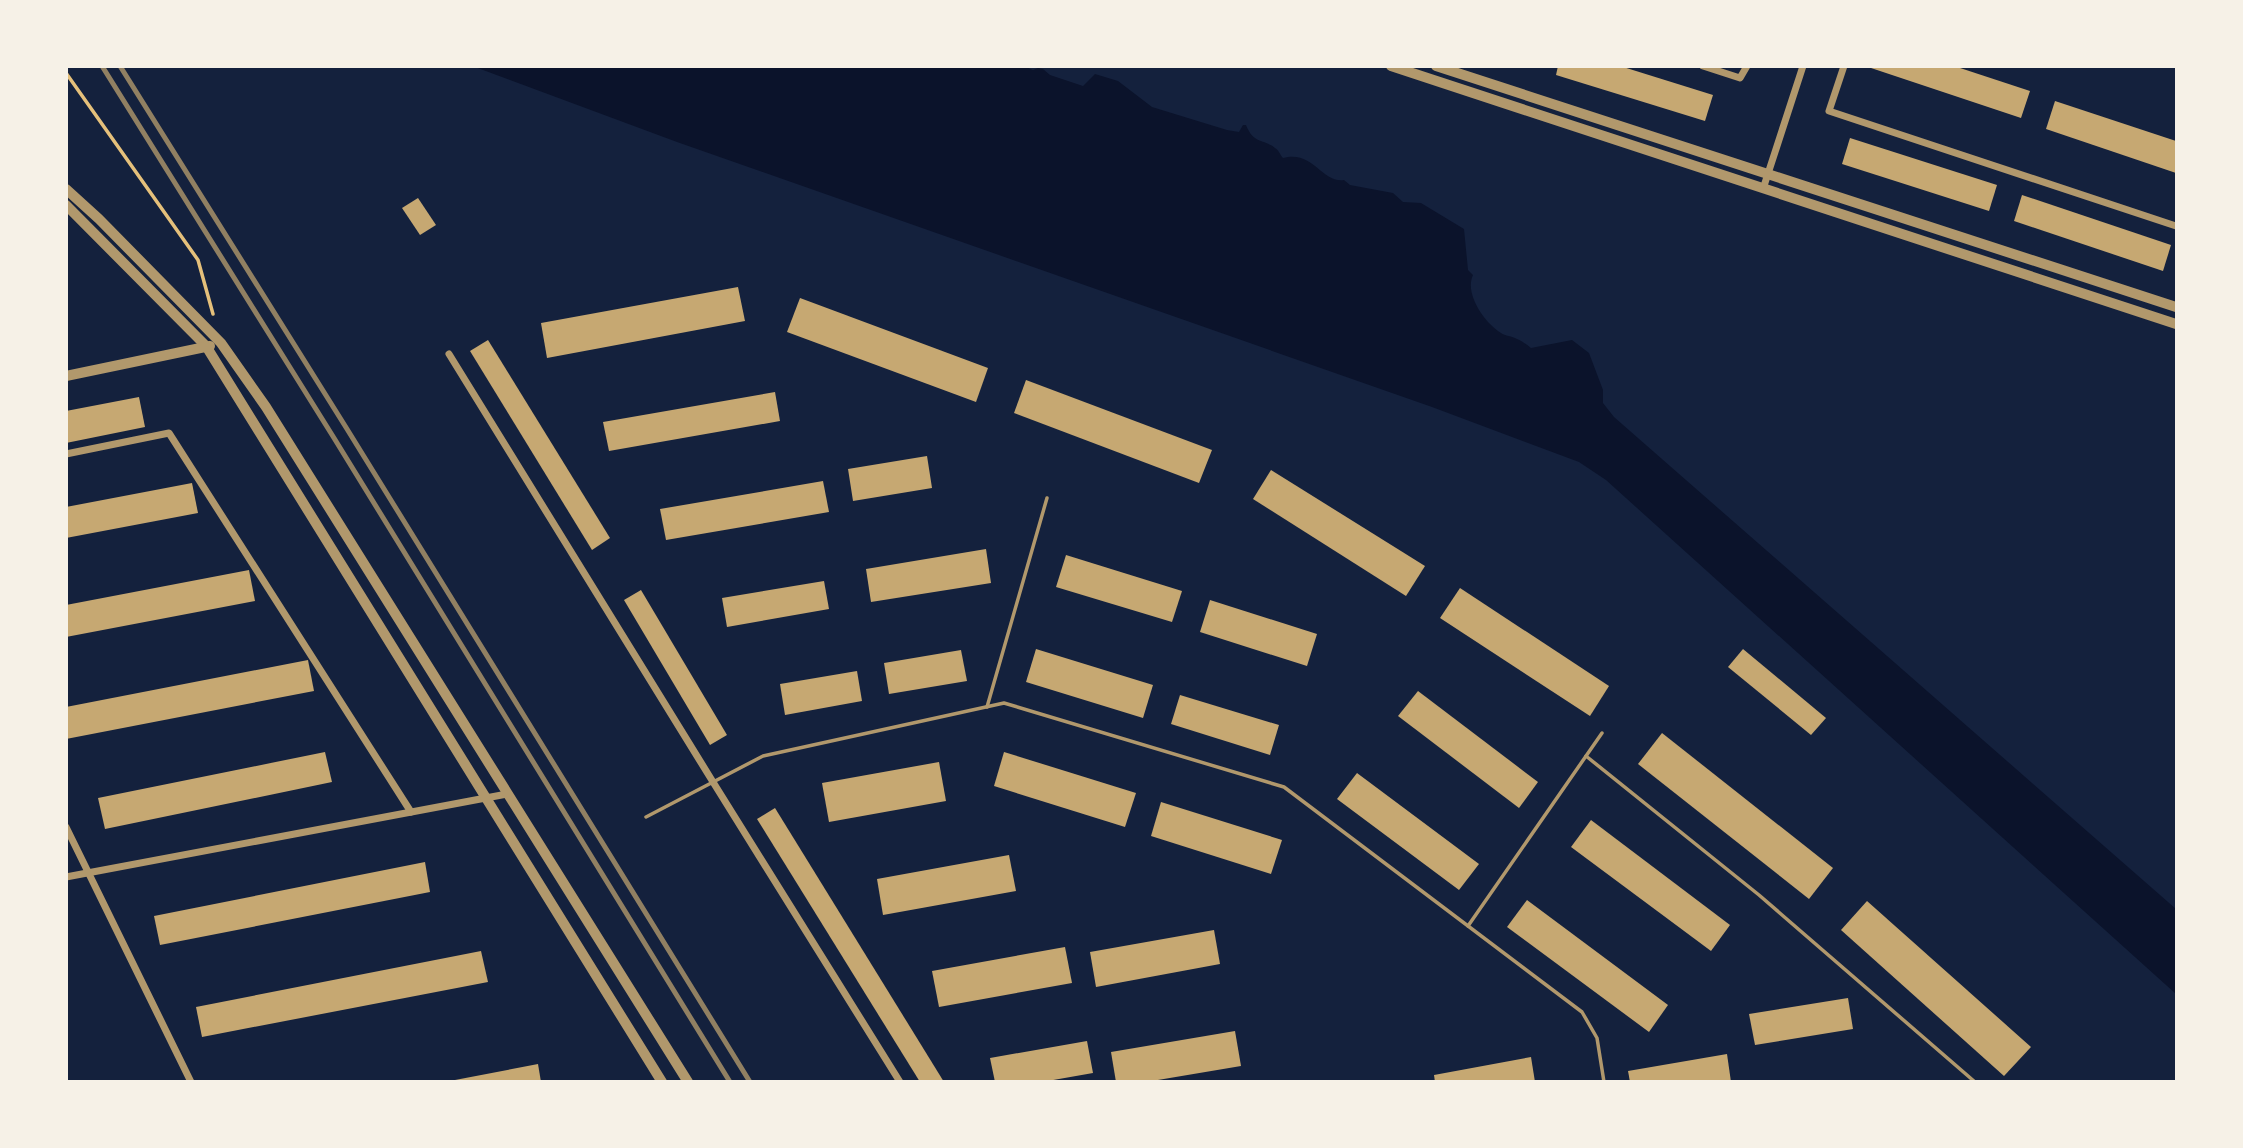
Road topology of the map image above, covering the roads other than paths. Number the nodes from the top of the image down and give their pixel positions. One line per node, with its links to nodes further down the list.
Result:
1 (1391, 66): 9 (street)
2 (1436, 66): 7 (street)
3 (1703, 66): 4 (street)
4 (1747, 66)
5 (1803, 66): 7 (street)
6 (1843, 66): 11 (street)
7 (1768, 175): 9 (street); 12 (street)
8 (66, 189): 14 (street)
9 (1763, 189): 13 (street)
10 (66, 205): 15 (street)
11 (2176, 226)
12 (2176, 307)
13 (2176, 324)
14 (221, 344): 15 (street); 24 (street)
15 (206, 346): 17 (street); 25 (street)
16 (449, 354): 23 (street)
17 (66, 376)
18 (66, 454): 26 (street)
19 (1047, 498): 20 (lane)
20 (987, 707): 23 (lane); 31 (lane)
21 (1602, 733): 22 (lane)
22 (1586, 756): 31 (lane); 37 (lane)
23 (713, 782): 27 (lane); 35 (street)
24 (507, 793): 25 (street); 34 (street)
25 (486, 797): 26 (street); 33 (street)
26 (411, 812): 29 (street)
27 (646, 817)
28 (66, 827): 29 (street)
29 (89, 873): 30 (street); 32 (street)
30 (66, 877)
31 (1468, 926): 36 (lane)
32 (191, 1082)
33 (662, 1082)
34 (688, 1082)
35 (900, 1082)
36 (1604, 1082)
37 (1975, 1082)

